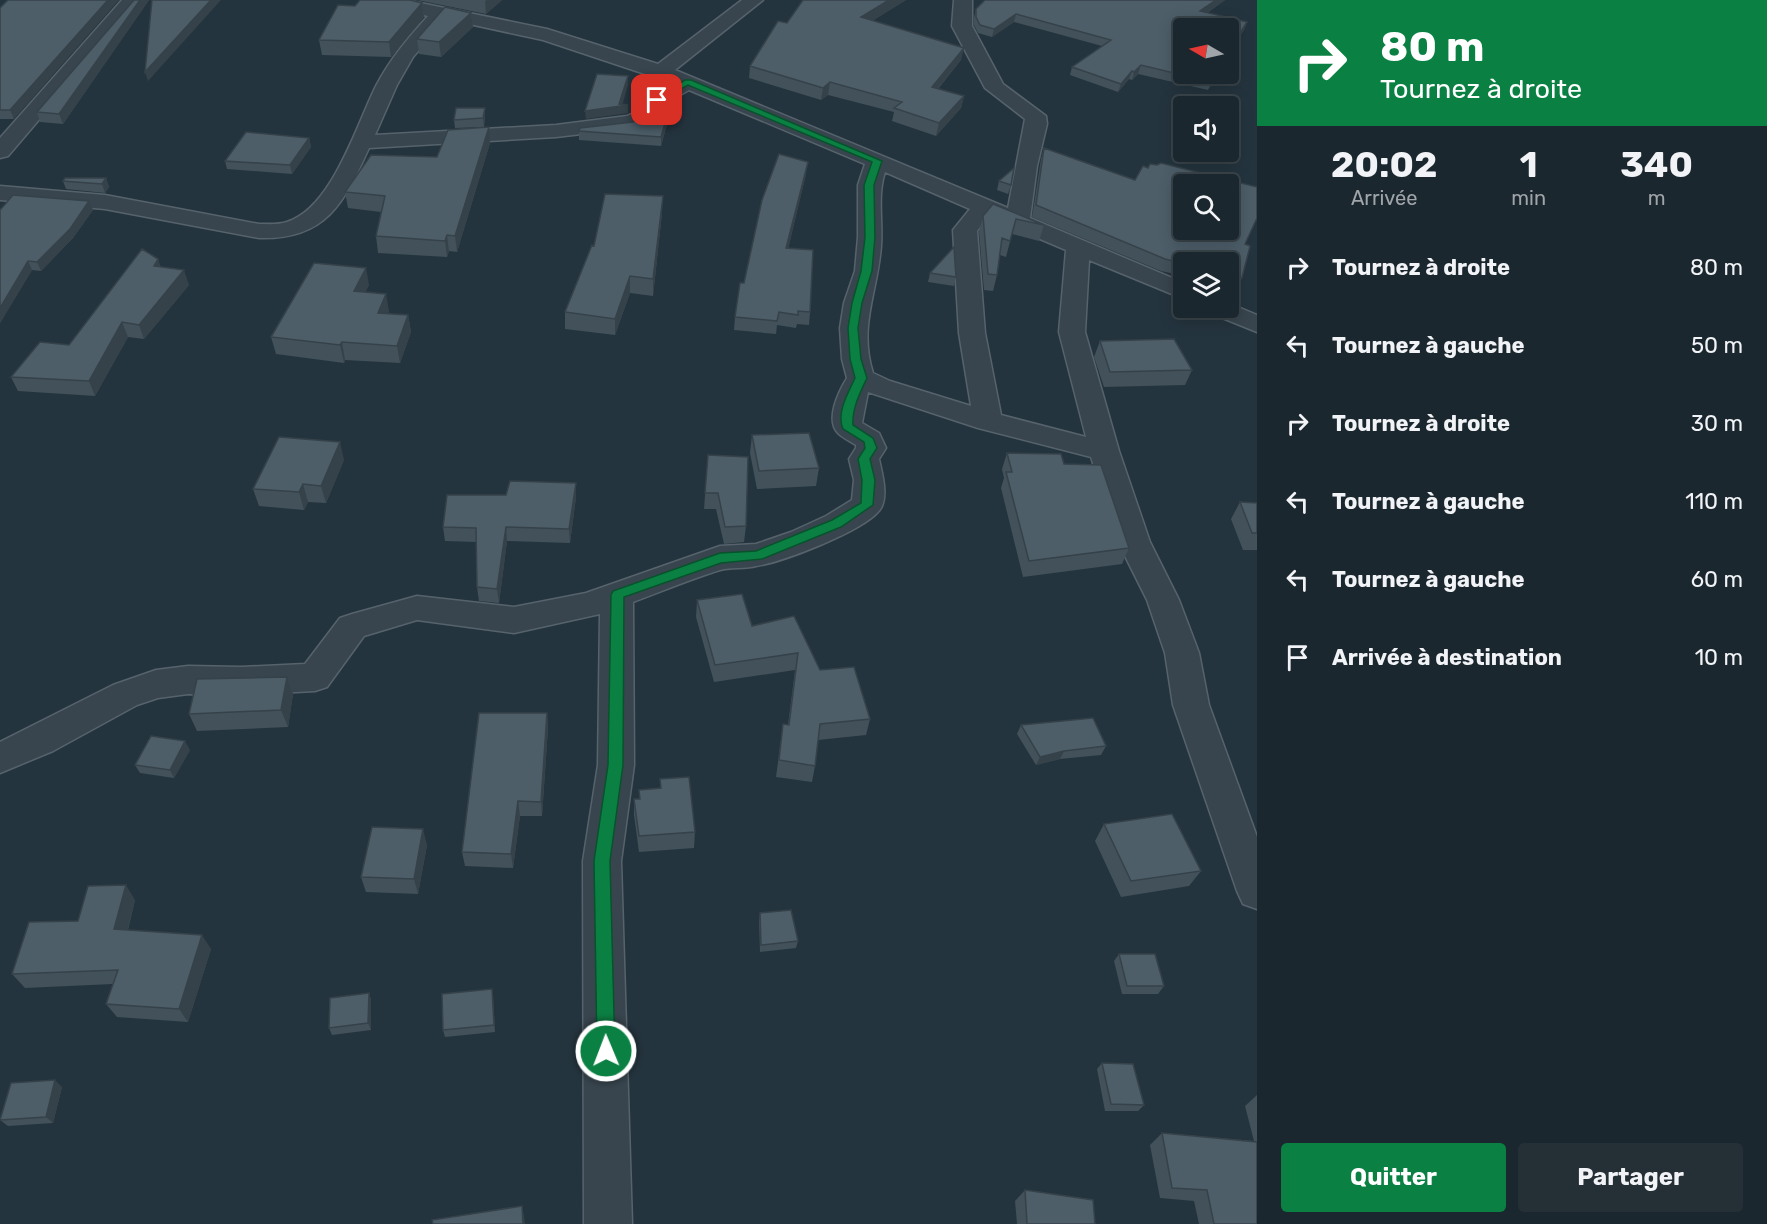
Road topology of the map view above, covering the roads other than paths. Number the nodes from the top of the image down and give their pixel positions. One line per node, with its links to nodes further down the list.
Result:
1 (132, 0): 9 (street)
2 (379, 0): 5 (street)
3 (754, 0): 6 (street)
4 (963, 0): 13 (street)
5 (434, 7): 6 (street); 8 (street)
6 (661, 71): 7 (street)
7 (688, 82): 8 (street); 10 (street)
8 (361, 142): 11 (street)
9 (0, 151)
10 (877, 161): 12 (street); 18 (street)
11 (0, 193)
12 (984, 207): 13 (street); 19 (street)
13 (1018, 221): 14 (street)
14 (1078, 247): 15 (street); 20 (street)
15 (1173, 287)
16 (1239, 316): 17 (street)
17 (1257, 324)
18 (861, 378): 19 (street); 21 (street)
19 (988, 421): 20 (street)
20 (1104, 451): 23 (street)
21 (617, 595): 22 (street); 24 (street)
22 (0, 758)
23 (1257, 891)
24 (608, 1224)

